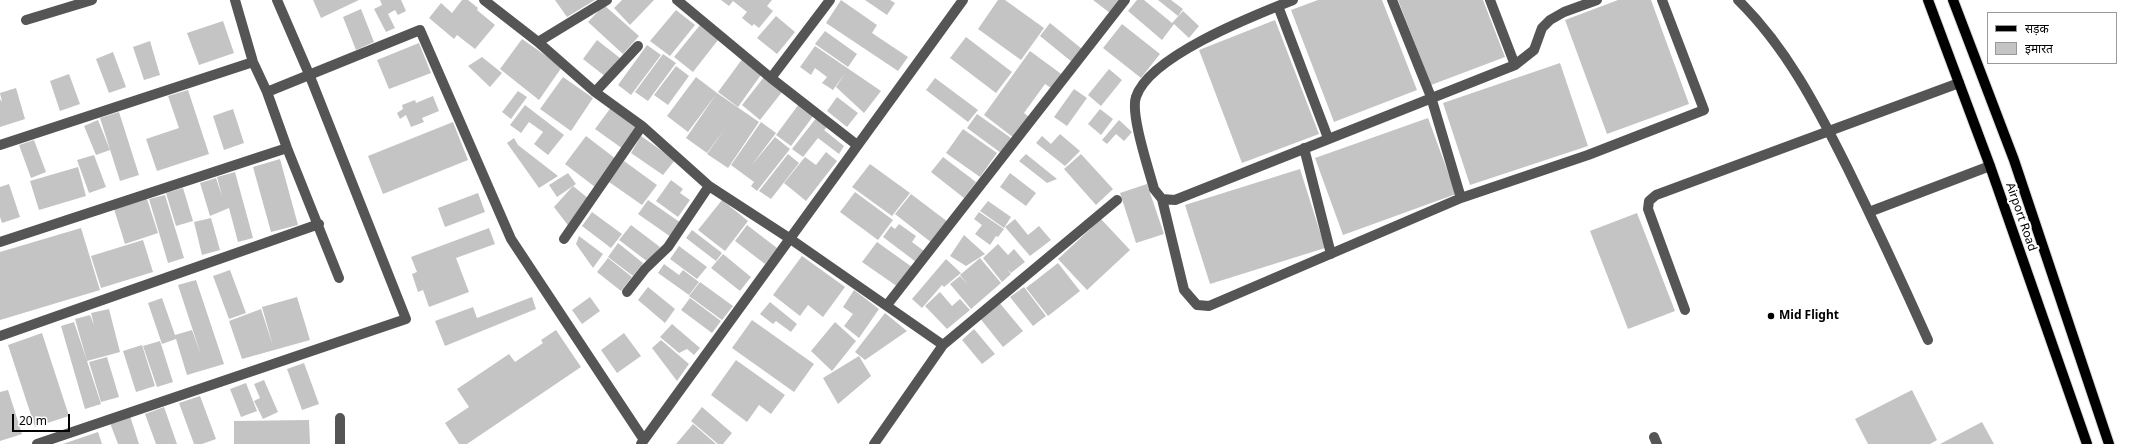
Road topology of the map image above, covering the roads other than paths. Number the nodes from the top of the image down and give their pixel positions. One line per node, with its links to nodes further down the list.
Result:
1 (92, 0): 19 (street)
2 (235, 0): 22 (street)
3 (277, 0): 24 (street)
4 (484, 0): 20 (street)
5 (607, 0): 20 (street)
6 (677, 0): 25 (street)
7 (830, 0): 25 (street)
8 (963, 0): 34 (street)
9 (1125, 0): 50 (street)
10 (1293, 0): 18 (street)
11 (1392, 0): 29 (street)
12 (1490, 0): 23 (street)
13 (1597, 0): 23 (street)
14 (1662, 0): 39 (street)
15 (1738, 0): 31 (street)
16 (1928, 0): 26 (main road, Airport Road)
17 (1953, 0): 61 (main road, Airport Road)
18 (1278, 6): 32 (street); 40 (street)
19 (26, 20)
20 (538, 42): 28 (street)
21 (638, 46): 28 (street)
22 (253, 62): 27 (street); 33 (street)
23 (1515, 65): 29 (street)
24 (309, 74): 27 (street); 56 (street); 57 (street)
25 (771, 78): 34 (street)
26 (1959, 83): 31 (street); 37 (main road, Airport Road)
27 (267, 92): 35 (street)
28 (595, 92): 30 (street)
29 (1431, 97): 32 (street); 39 (street)
30 (642, 126): 38 (street); 45 (street)
31 (1829, 132): 42 (street); 51 (street)
32 (1328, 138): 36 (street)
33 (0, 145)
34 (857, 145): 44 (street)
35 (287, 148): 43 (street); 46 (street)
36 (1304, 148): 40 (street); 47 (street)
37 (1990, 166): 42 (street); 60 (main road, Airport Road)
38 (709, 186): 44 (street); 49 (street)
39 (1461, 198): 47 (street)
40 (1162, 199): 47 (street)
41 (1117, 200): 54 (street)
42 (1869, 212): 53 (street)
43 (319, 224): 48 (street); 52 (street)
44 (789, 238): 50 (street); 56 (street)
45 (564, 239)
46 (0, 242)
47 (1331, 254)
48 (339, 278)
49 (627, 292)
50 (887, 305): 54 (street)
51 (1685, 310)
52 (0, 336)
53 (1928, 340)
54 (943, 345): 59 (street)
55 (340, 418): 58 (street)
56 (642, 442)
57 (37, 444)
58 (340, 444)
59 (874, 444)
60 (2087, 444)
61 (2109, 444)

